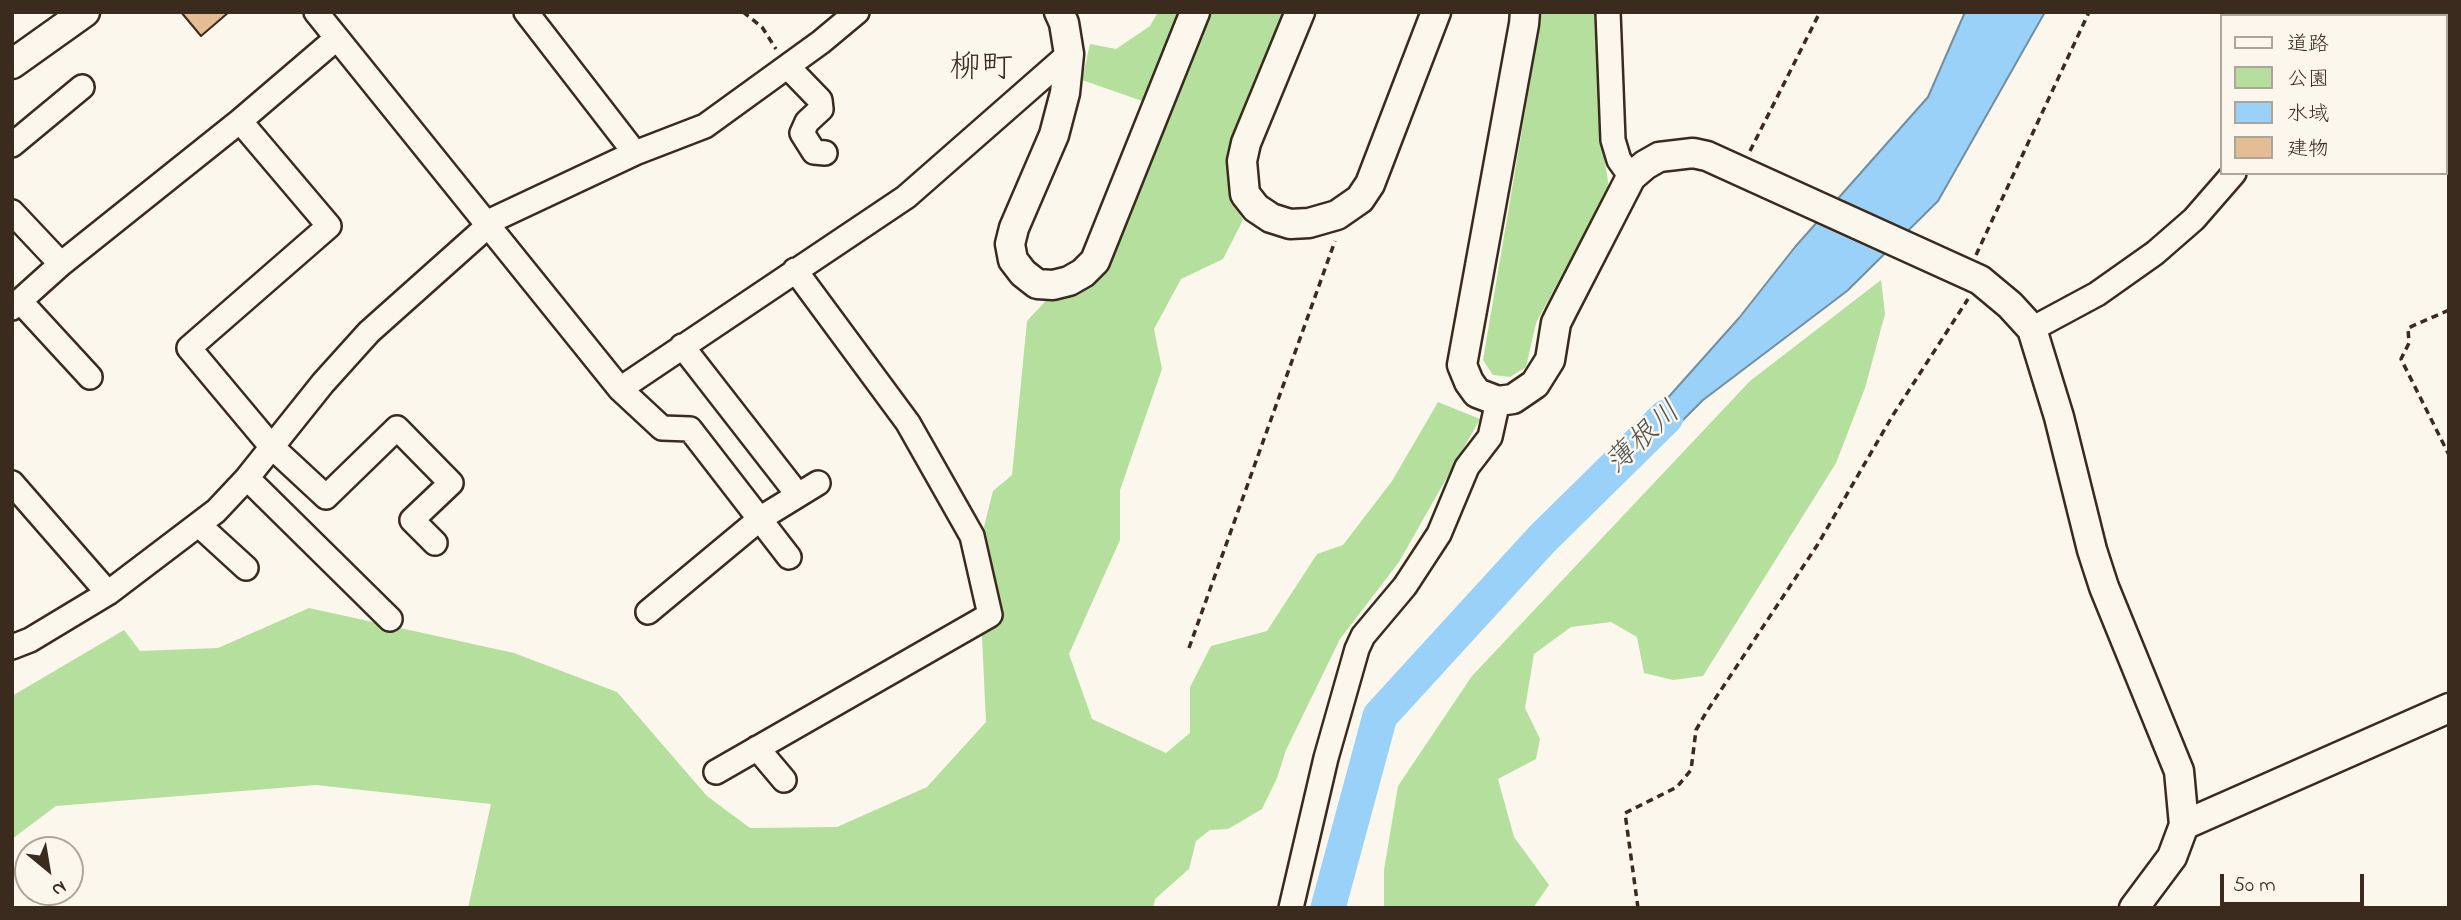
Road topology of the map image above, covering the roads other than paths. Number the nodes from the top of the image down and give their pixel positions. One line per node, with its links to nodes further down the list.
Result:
1 (85, 12): 13 (street)
2 (316, 12): 11 (street)
3 (526, 12): 18 (street)
4 (857, 12): 14 (street)
5 (1059, 12): 12 (street)
6 (1195, 12): 12 (street)
7 (1300, 12): 8 (street)
8 (1436, 12)
9 (1525, 12): 31 (street)
10 (1608, 12): 21 (street)
11 (337, 38): 16 (street); 23 (street)
12 (1069, 54): 25 (street)
13 (12, 64)
14 (788, 66): 18 (street); 19 (street)
15 (82, 87): 17 (street)
16 (240, 121): 24 (street); 32 (street)
17 (12, 145)
18 (635, 153): 23 (street)
19 (825, 153)
20 (2233, 175): 27 (street)
21 (1631, 177): 27 (street); 31 (street)
22 (12, 212): 24 (street)
23 (486, 223): 30 (street); 32 (street)
24 (61, 264): 26 (street)
25 (794, 270): 28 (street); 47 (street)
26 (16, 305): 29 (street)
27 (2032, 329): 50 (street)
28 (682, 346): 30 (street); 36 (street)
29 (90, 377)
30 (620, 389): 37 (street)
31 (1498, 401): 51 (street)
32 (271, 446): 33 (street); 39 (street)
33 (247, 478): 38 (street); 44 (street)
34 (818, 483): 36 (street)
35 (12, 484): 42 (street)
36 (798, 495): 37 (street)
37 (761, 518): 40 (street); 43 (street)
38 (199, 525): 41 (street); 42 (street)
39 (435, 543)
40 (789, 557)
41 (246, 568)
42 (108, 593): 45 (street)
43 (648, 612)
44 (390, 619)
45 (12, 647)
46 (2449, 708): 50 (street)
47 (757, 748): 48 (street); 49 (street)
48 (716, 772)
49 (784, 780)
50 (2184, 825): 52 (street)
51 (1291, 908)
52 (2134, 908)

